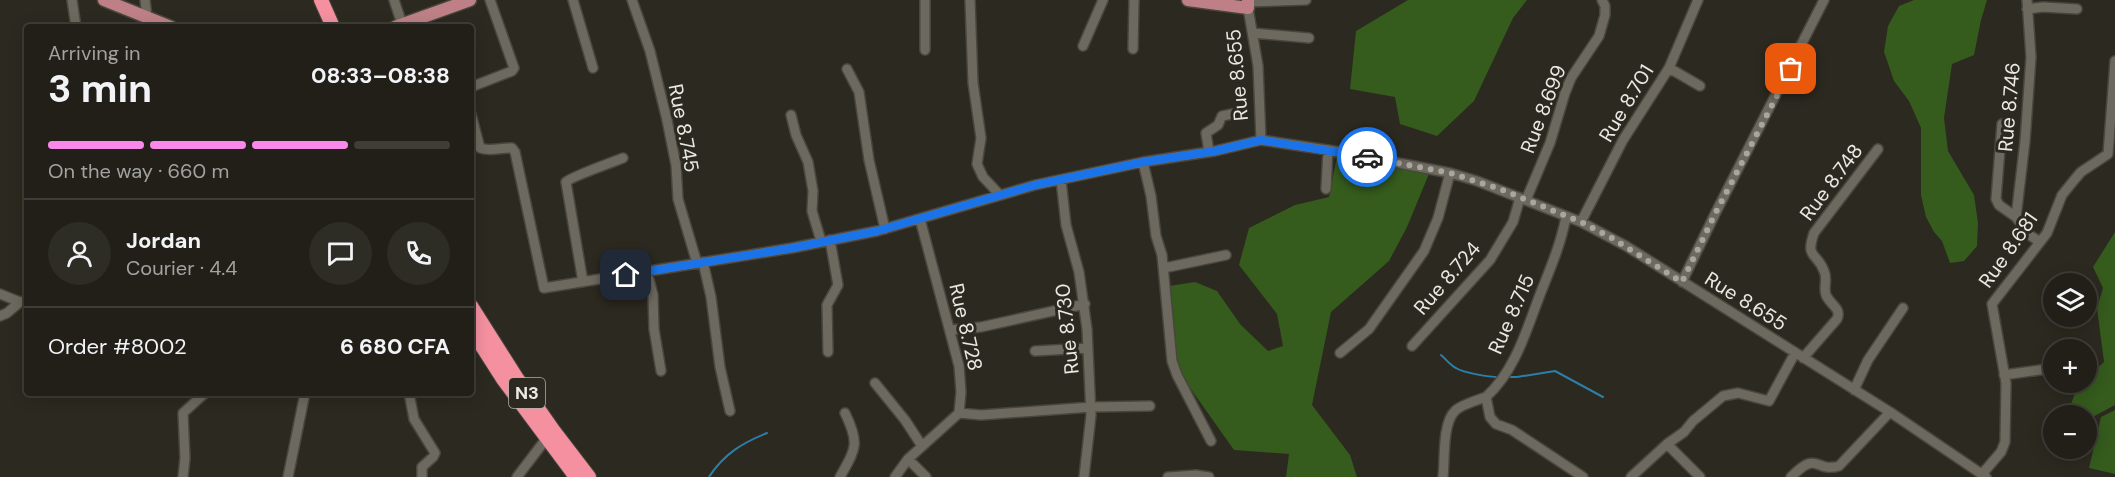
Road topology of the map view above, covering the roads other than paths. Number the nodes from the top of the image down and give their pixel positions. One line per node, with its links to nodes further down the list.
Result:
1 (72, 0): 23 (street)
2 (104, 0): 22 (main road)
3 (145, 0): 22 (street)
4 (321, 0): 25 (highway)
5 (394, 0): 26 (street)
6 (470, 0): 27 (main road)
7 (490, 0): 37 (street)
8 (573, 0): 35 (street)
9 (632, 0): 62 (street, Rue 8.745)
10 (925, 0): 32 (street)
11 (970, 0): 52 (street)
12 (1103, 0): 30 (street)
13 (1134, 0): 31 (street)
14 (1188, 0): 19 (main road)
15 (1306, 0): 19 (street)
16 (1602, 0): 53 (street, Rue 8.699)
17 (1698, 0): 34 (street, Rue 8.701)
18 (1824, 0): 66 (street)
19 (1248, 3): 28 (street, Rue 8.655)
20 (2027, 5): 21 (street); 54 (street, Rue 8.746)
21 (2077, 9)
22 (147, 17): 24 (main road)
23 (76, 24)
24 (164, 24)
25 (332, 24)
26 (398, 24)
27 (404, 24)
28 (1253, 33): 29 (street); 43 (street, Rue 8.655)
29 (1309, 38)
30 (1083, 46)
31 (1133, 49)
32 (926, 50)
33 (2115, 61): 60 (street, Rue 8.681)
34 (1669, 68): 38 (street); 57 (street, Rue 8.701)
35 (593, 69)
36 (848, 69): 58 (street)
37 (474, 86)
38 (1700, 86)
39 (1232, 114): 46 (street)
40 (791, 115): 59 (street)
41 (2002, 124): 54 (street)
42 (474, 125): 65 (street, Rue 8.655)
43 (1261, 140): 44 (street, Rue 8.655); 46 (street, Rue 8.655)
44 (1328, 150): 49 (street, Rue 8.655); 51 (street)
45 (1878, 150): 80 (street, Rue 8.748)
46 (1209, 152): 48 (street, Rue 8.655)
47 (623, 158): 65 (street)
48 (1143, 162): 50 (street, Rue 8.655); 63 (street)
49 (1450, 173): 53 (street, Rue 8.655); 79 (street)
50 (1061, 180): 52 (street, Rue 8.655); 69 (street, Rue 8.730)
51 (1326, 189)
52 (1000, 195): 56 (street, Rue 8.655)
53 (1523, 199): 55 (street, Rue 8.655); 75 (street, Rue 8.724)
54 (2016, 216): 60 (street)
55 (1566, 217): 57 (street, Rue 8.655); 89 (street, Rue 8.715)
56 (920, 219): 58 (street, Rue 8.655); 73 (street, Rue 8.728)
57 (1581, 222): 66 (street, Rue 8.655)
58 (885, 229): 59 (street, Rue 8.655)
59 (826, 240): 62 (street, Rue 8.655); 78 (street)
60 (2040, 242): 83 (street, Rue 8.681)
61 (1226, 255): 63 (street)
62 (700, 263): 64 (street, Rue 8.655); 92 (street, Rue 8.745)
63 (1164, 268): 97 (street)
64 (647, 272): 65 (street, Rue 8.655); 82 (street)
65 (583, 282)
66 (1682, 282): 80 (street, Rue 8.655)
67 (0, 294): 68 (street)
68 (23, 301): 72 (street)
69 (1085, 304): 73 (street); 76 (street, Rue 8.730)
70 (1903, 308): 85 (street)
71 (474, 311): 107 (highway, N3)
72 (0, 316)
73 (950, 330): 95 (street, Rue 8.728)
74 (474, 334): 96 (highway, N3)
75 (1412, 346)
76 (1088, 348): 77 (street); 90 (street, Rue 8.730)
77 (1035, 351)
78 (828, 352)
79 (1340, 353)
80 (1799, 356): 85 (street, Rue 8.655); 98 (street)
81 (2043, 370): 83 (street)
82 (661, 371)
83 (2004, 375): 101 (street, Rue 8.681)
84 (875, 383): 99 (street)
85 (1854, 390): 93 (street, Rue 8.655)
86 (202, 396): 102 (street)
87 (304, 396): 103 (street)
88 (410, 396): 104 (street)
89 (1486, 397): 114 (street); 115 (street)
90 (1091, 406): 91 (street); 95 (street); 111 (street, Rue 8.730)
91 (1150, 406)
92 (730, 411)
93 (1890, 412): 101 (street, Rue 8.655); 118 (street)
94 (845, 413): 108 (street)
95 (959, 413): 99 (street)
96 (546, 439): 105 (street); 106 (highway, N3)
97 (1211, 441)
98 (1667, 444): 116 (street); 117 (street)
99 (922, 446): 100 (street)
100 (908, 459): 109 (street); 110 (street)
101 (1984, 476)
102 (183, 477)
103 (288, 477)
104 (422, 477)
105 (517, 477)
106 (576, 477)
107 (589, 477)
108 (840, 477)
109 (895, 477)
110 (926, 477)
111 (1084, 477)
112 (1168, 477): 113 (street)
113 (1209, 477)
114 (1443, 477)
115 (1583, 477)
116 (1631, 477)
117 (1700, 477)
118 (1791, 477)

